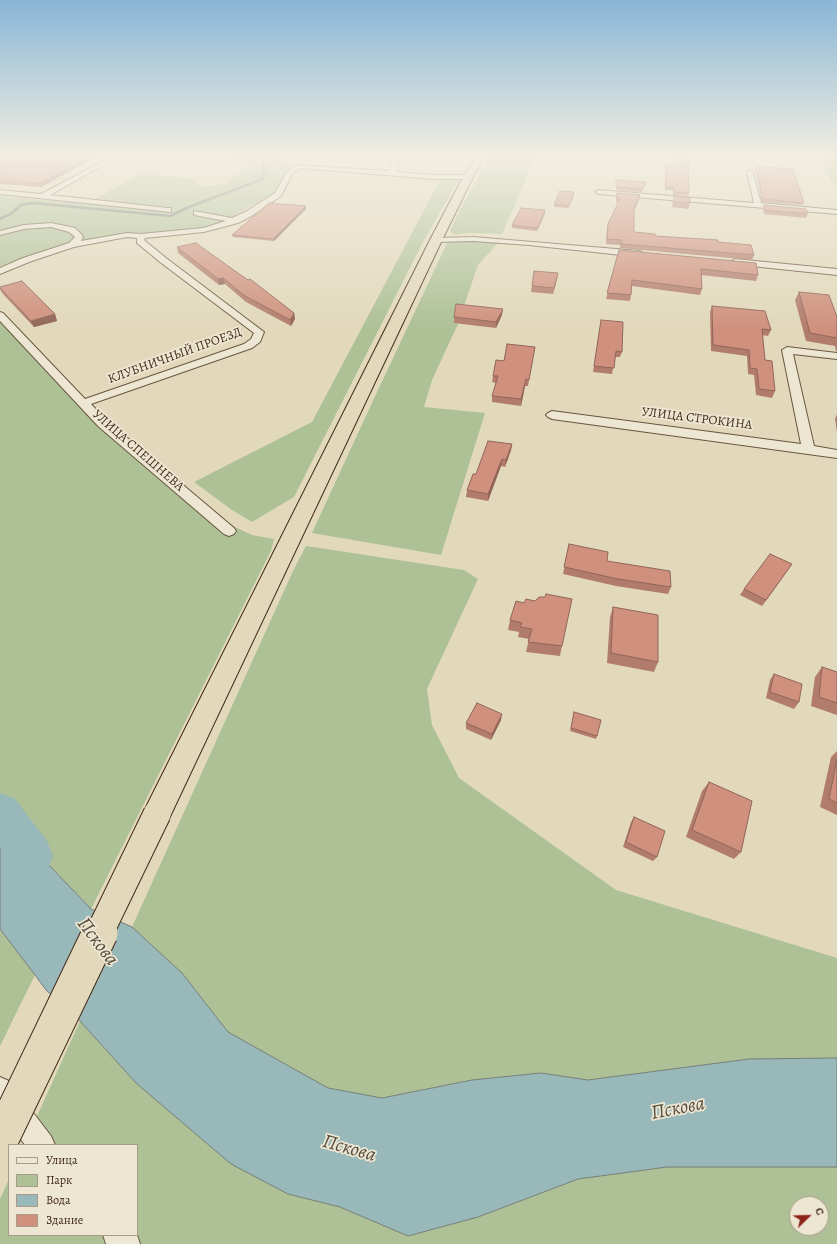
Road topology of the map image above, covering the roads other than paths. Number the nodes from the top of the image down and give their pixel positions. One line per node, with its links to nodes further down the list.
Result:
1 (203, 214): 4 (street)
2 (248, 214): 4 (street)
3 (449, 214): 9 (highway)
4 (235, 220): 8 (street)
5 (72, 230): 6 (street); 7 (street); 10 (street)
6 (0, 233)
7 (127, 235): 8 (street); 10 (street)
8 (141, 236): 17 (street, КЛУБНИЧНЫЙ ПРОЕЗД)
9 (436, 240): 11 (street); 23 (highway, bridge)
10 (72, 245): 13 (street)
11 (647, 254)
12 (726, 262): 14 (street)
13 (0, 271)
14 (837, 272)
15 (0, 315): 17 (street, УЛИЦА СПЕШНЕВА)
16 (837, 356): 19 (street)
17 (84, 403): 21 (street, УЛИЦА СПЕШНЕВА)
18 (552, 416): 19 (street, УЛИЦА СТРОКИНА)
19 (808, 449): 20 (street, УЛИЦА СТРОКИНА)
20 (837, 454)
21 (229, 530)
22 (0, 1090): 24 (street)
23 (0, 1141)
24 (41, 1144)
25 (118, 1236): 26 (street)
26 (126, 1244)

